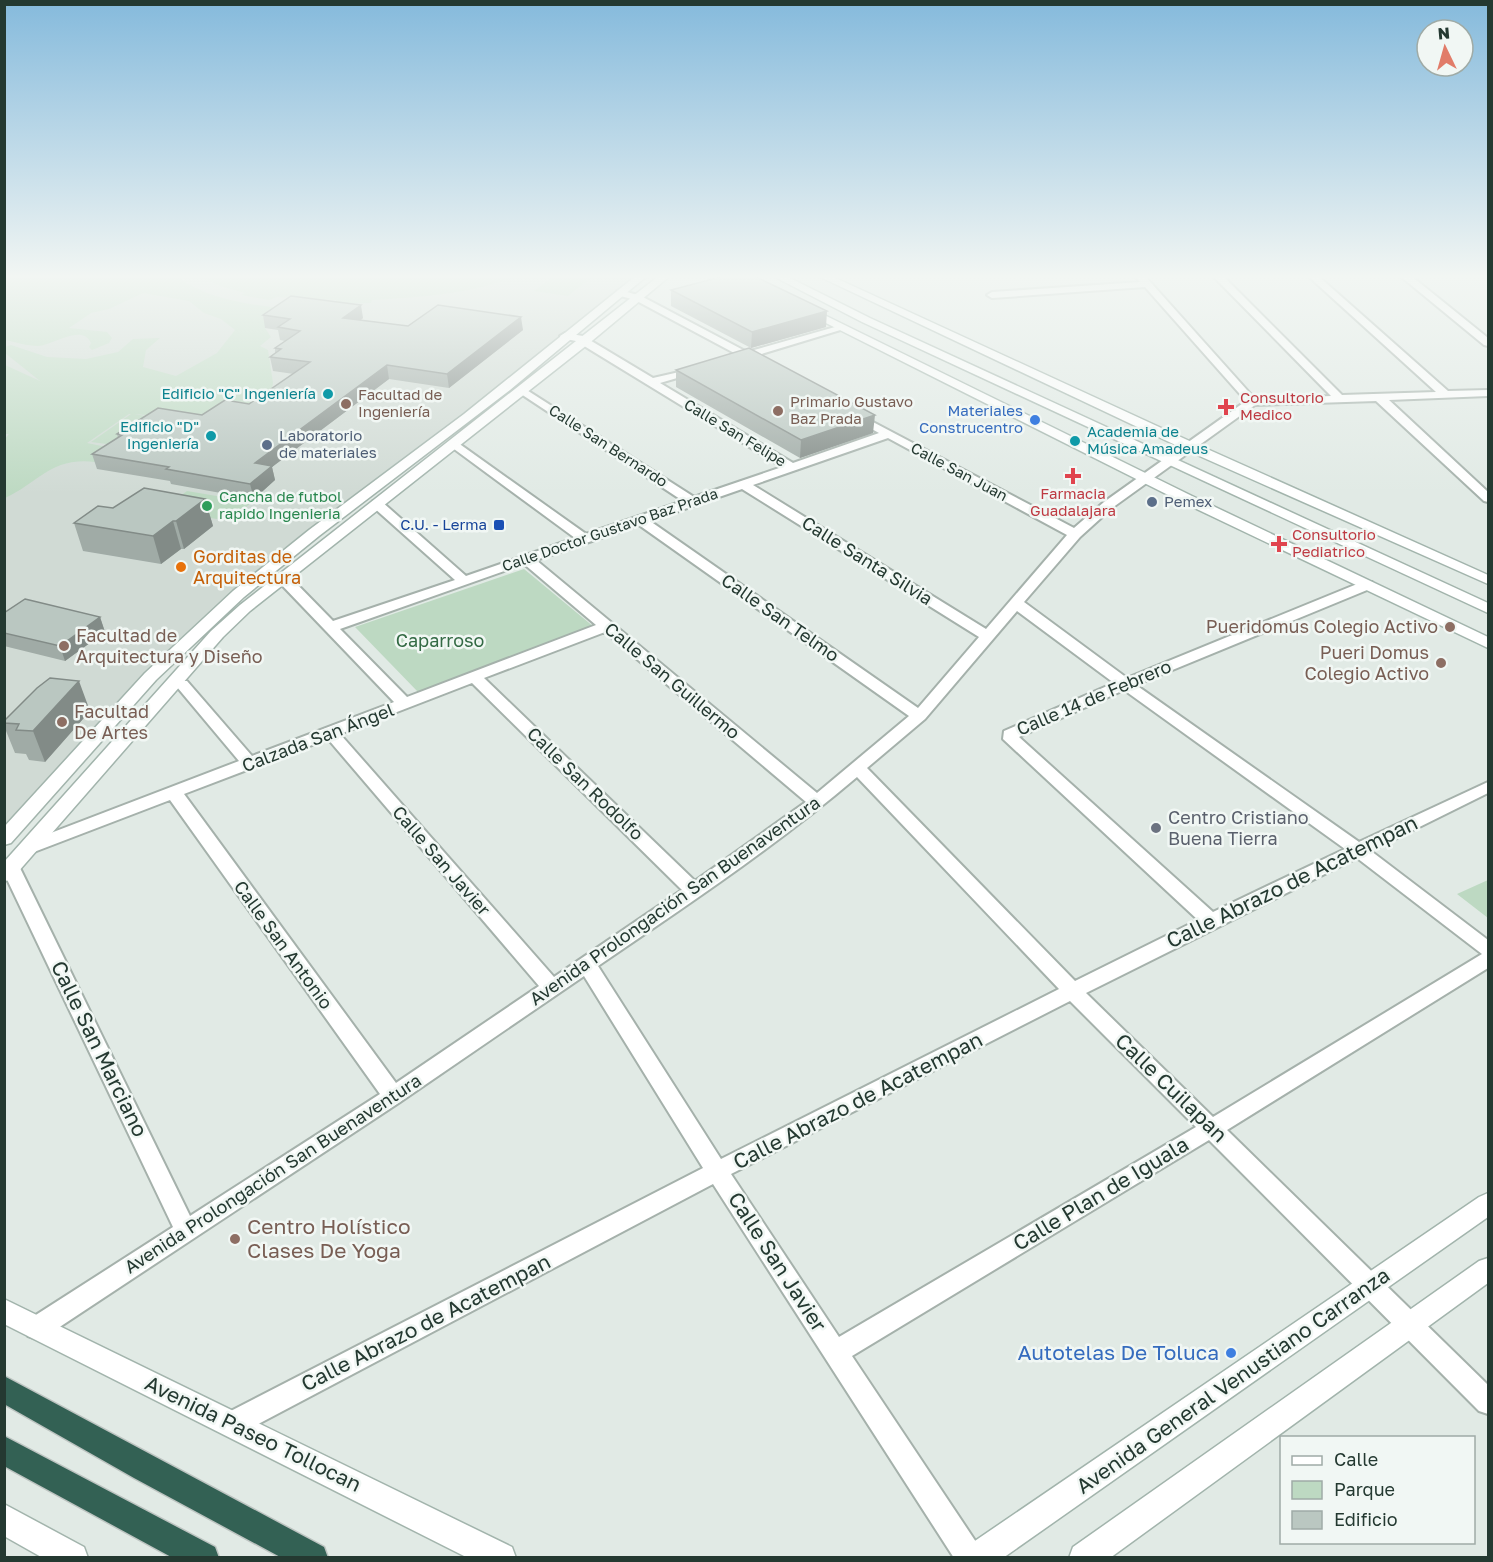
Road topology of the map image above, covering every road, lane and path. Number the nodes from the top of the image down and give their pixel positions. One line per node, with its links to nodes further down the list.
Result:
1 (552, 348): 59 (main road)
2 (577, 348): 17 (main road)
3 (592, 348): 16 (street, Calle San Felipe)
4 (733, 348): 12 (street)
5 (772, 348): 12 (street)
6 (882, 348): 29 (main road)
7 (926, 348): 27 (main road)
8 (978, 348): 26 (main road)
9 (1203, 348): 22 (street)
10 (1289, 348): 21 (street)
11 (1393, 348): 19 (street)
12 (747, 355): 13 (street); 15 (street)
13 (725, 361)
14 (704, 367): 16 (street)
15 (767, 367)
16 (651, 382): 28 (street, Calle San Felipe)
17 (522, 390): 25 (main road); 32 (street, Calle San Bernardo)
18 (1488, 393): 19 (street)
19 (1446, 395): 20 (street)
20 (1380, 398): 21 (street); 31 (street)
21 (1340, 399): 22 (street)
22 (1252, 402): 26 (street, Avenida Prolongación San Buenaventura)
23 (848, 412): 24 (street, Calle San Juan)
24 (888, 434): 28 (street, Calle Doctor Gustavo Baz Prada); 35 (street, Calle San Juan)
25 (454, 444): 33 (main road); 36 (street)
26 (1191, 447): 27 (street, Avenida Prolongación San Buenaventura); 40 (main road)
27 (1170, 462): 29 (street, Avenida Prolongación San Buenaventura); 43 (main road)
28 (792, 468): 30 (street, Calle Doctor Gustavo Baz Prada)
29 (1146, 478): 35 (street, Avenida Prolongación San Buenaventura); 41 (main road)
30 (744, 485): 32 (street, Calle Doctor Gustavo Baz Prada); 46 (street, Calle Santa Silvia)
31 (1488, 498)
32 (693, 502): 34 (street, Calle Doctor Gustavo Baz Prada)
33 (377, 504): 38 (main road); 39 (street)
34 (641, 520): 36 (street, Calle Doctor Gustavo Baz Prada); 52 (street, Calle San Telmo)
35 (1075, 534): 42 (street, Avenida Prolongación San Buenaventura)
36 (584, 539): 37 (street, Calle Doctor Gustavo Baz Prada)
37 (526, 559): 39 (street, Calle Doctor Gustavo Baz Prada); 45 (street, Calle San Guillermo)
38 (283, 578): 44 (street); 60 (main road)
39 (464, 580): 44 (street, Calle Doctor Gustavo Baz Prada)
40 (1488, 580)
41 (1367, 585): 47 (main road); 50 (street, Calle 14 de Febrero)
42 (1017, 604): 46 (street, Avenida Prolongación San Buenaventura); 50 (street)
43 (1488, 610)
44 (331, 627): 51 (street)
45 (607, 627): 48 (street, Calzada San Ángel); 58 (street, Calle San Guillermo)
46 (989, 638): 52 (street, Avenida Prolongación San Buenaventura)
47 (1488, 643)
48 (475, 678): 51 (street, Calzada San Ángel); 63 (street, Calle San Rodolfo)
49 (182, 684): 54 (street)
50 (1125, 684): 61 (street); 64 (street, Calle 14 de Febrero)
51 (405, 704): 53 (street, Calzada San Ángel)
52 (920, 717): 55 (street, Avenida Prolongación San Buenaventura)
53 (331, 733): 54 (street, Calzada San Ángel); 68 (street, Calle San Javier)
54 (250, 764): 57 (street, Calzada San Ángel)
55 (859, 769): 58 (street, Avenida Prolongación San Buenaventura); 69 (street, Calle Cuilapan)
56 (1488, 787): 61 (street, Calle Abrazo de Acatempan)
57 (174, 793): 60 (street, Calzada San Ángel); 70 (street, Calle San Antonio)
58 (817, 802): 63 (street, Avenida Prolongación San Buenaventura)
59 (4, 838)
60 (28, 848): 62 (main road)
61 (1357, 849): 64 (street, Calle Abrazo de Acatempan); 65 (street)
62 (8, 872): 74 (street, Calle San Marciano)
63 (694, 891): 67 (street, Avenida Prolongación San Buenaventura)
64 (1211, 921): 69 (street, Calle Abrazo de Acatempan)
65 (1488, 949)
66 (1488, 959): 71 (street, Calle Plan de Iguala)
67 (587, 964): 68 (street, Avenida Prolongación San Buenaventura); 72 (street, Calle San Javier)
68 (552, 988): 70 (street, Avenida Prolongación San Buenaventura)
69 (1074, 993): 71 (street, Calle Cuilapan); 72 (street, Calle Abrazo de Acatempan)
70 (393, 1096): 74 (street, Avenida Prolongación San Buenaventura)
71 (1212, 1128): 76 (street, Calle Cuilapan); 80 (street, Calle Plan de Iguala)
72 (717, 1171): 80 (street, Calle San Javier); 83 (street, Calle Abrazo de Acatempan)
73 (1488, 1204): 76 (main road, Avenida General Venustiano Carranza)
74 (186, 1231): 79 (street, Avenida Prolongación San Buenaventura)
75 (1488, 1269): 78 (main road)
76 (1370, 1285): 78 (street, Calle Cuilapan); 91 (main road, Avenida General Venustiano Carranza)
77 (4, 1311): 79 (main road, Avenida Paseo Tollocan)
78 (1410, 1326): 82 (street, Calle Cuilapan); 92 (main road)
79 (37, 1328): 83 (main road, Avenida Paseo Tollocan)
80 (836, 1352): 90 (street, Calle San Javier)
81 (4, 1389): 88 (highway)
82 (1488, 1402)
83 (232, 1424): 89 (main road, Avenida Paseo Tollocan)
84 (4, 1450): 87 (highway)
85 (4, 1519): 86 (main road)
86 (73, 1557)
87 (204, 1557)
88 (313, 1557)
89 (501, 1557)
90 (970, 1557)
91 (977, 1557)
92 (1084, 1557)

